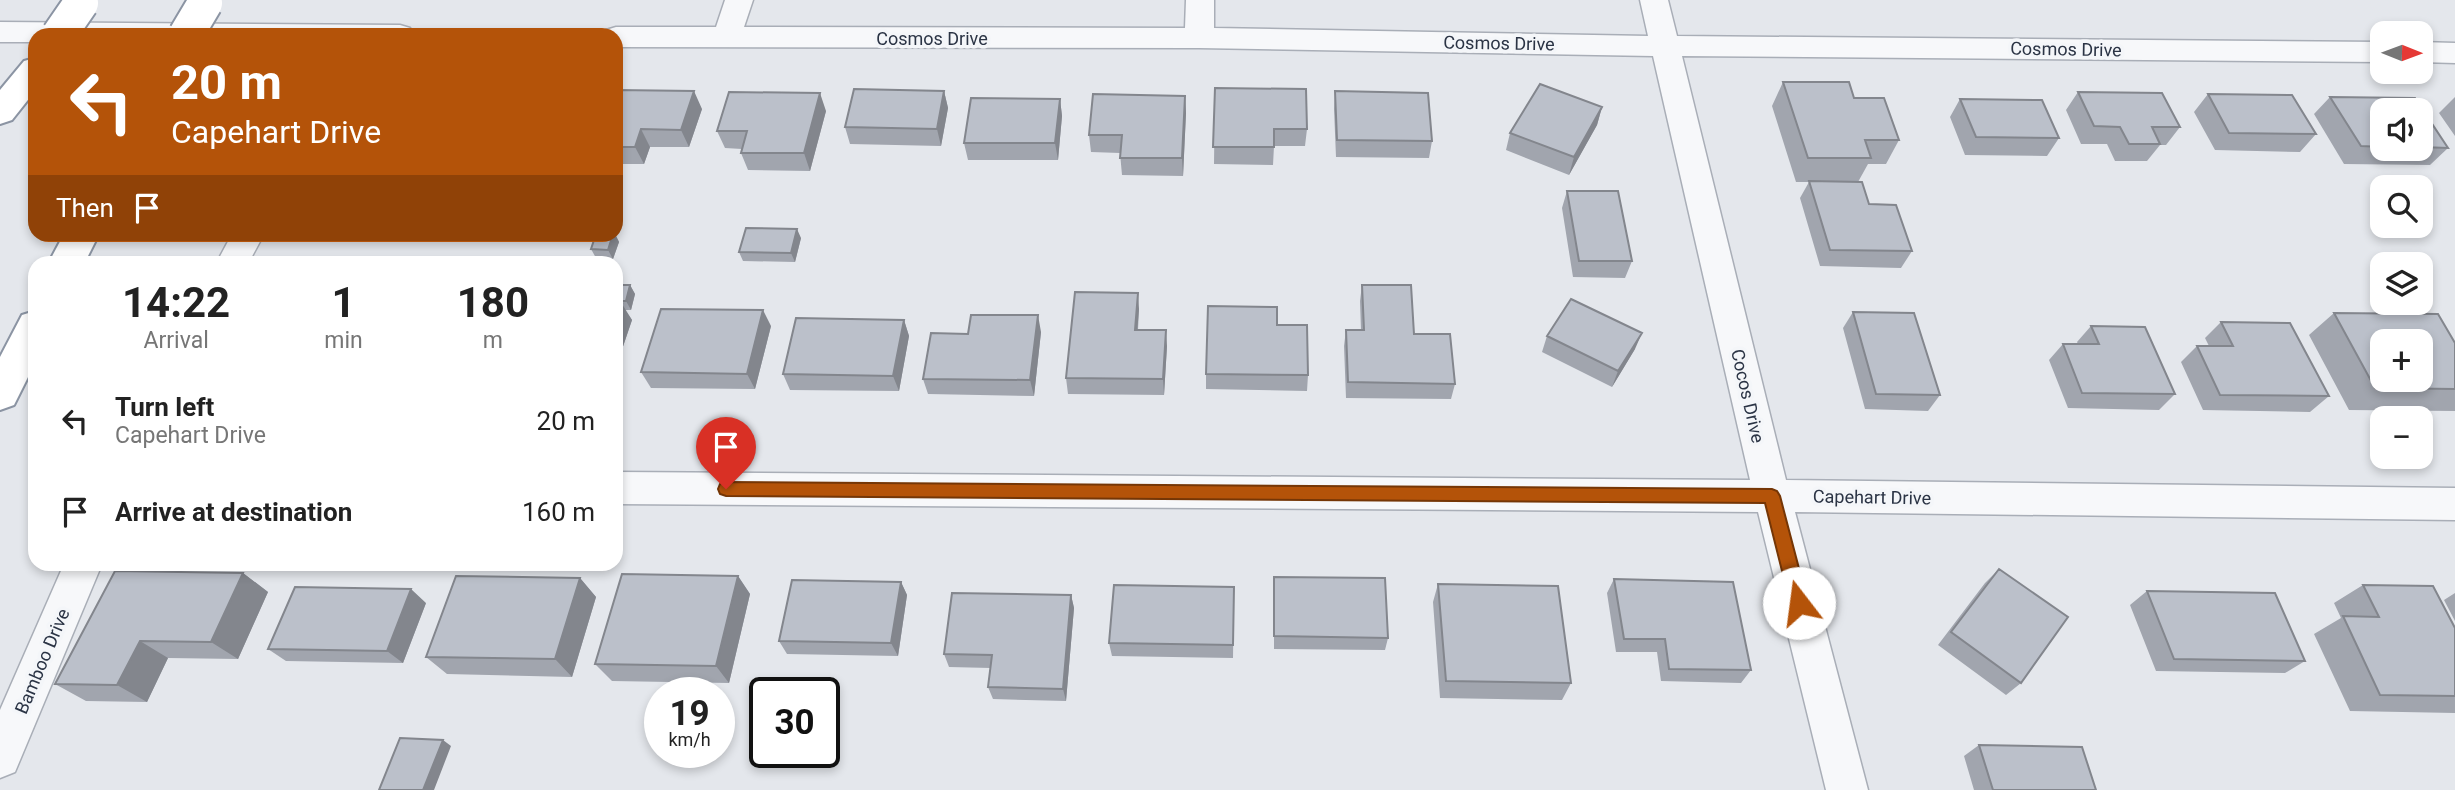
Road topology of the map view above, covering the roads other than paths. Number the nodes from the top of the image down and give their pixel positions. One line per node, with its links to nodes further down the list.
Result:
1 (739, 0): 12 (street)
2 (1200, 0): 11 (street)
3 (1654, 0): 13 (street, Cocos Drive)
4 (82, 1): 6 (highway, bridge)
5 (206, 1): 7 (highway, bridge)
6 (64, 28)
7 (190, 28)
8 (0, 32): 9 (street)
9 (28, 32)
10 (623, 37): 12 (street, Cosmos Drive)
11 (1199, 38): 12 (street, Cosmos Drive); 13 (street, Cosmos Drive)
12 (726, 39)
13 (1665, 46): 14 (street, Cosmos Drive); 22 (street, Cocos Drive)
14 (2370, 52)
15 (2433, 52): 16 (street)
16 (2455, 53)
17 (28, 78): 18 (highway)
18 (0, 112)
19 (28, 340): 20 (highway)
20 (0, 394)
21 (623, 488): 22 (street, Capehart Drive)
22 (1772, 496): 23 (street, Capehart Drive); 26 (street, Cocos Drive)
23 (2455, 504)
24 (80, 571): 25 (street, Bamboo Drive)
25 (0, 758)
26 (1847, 790)

